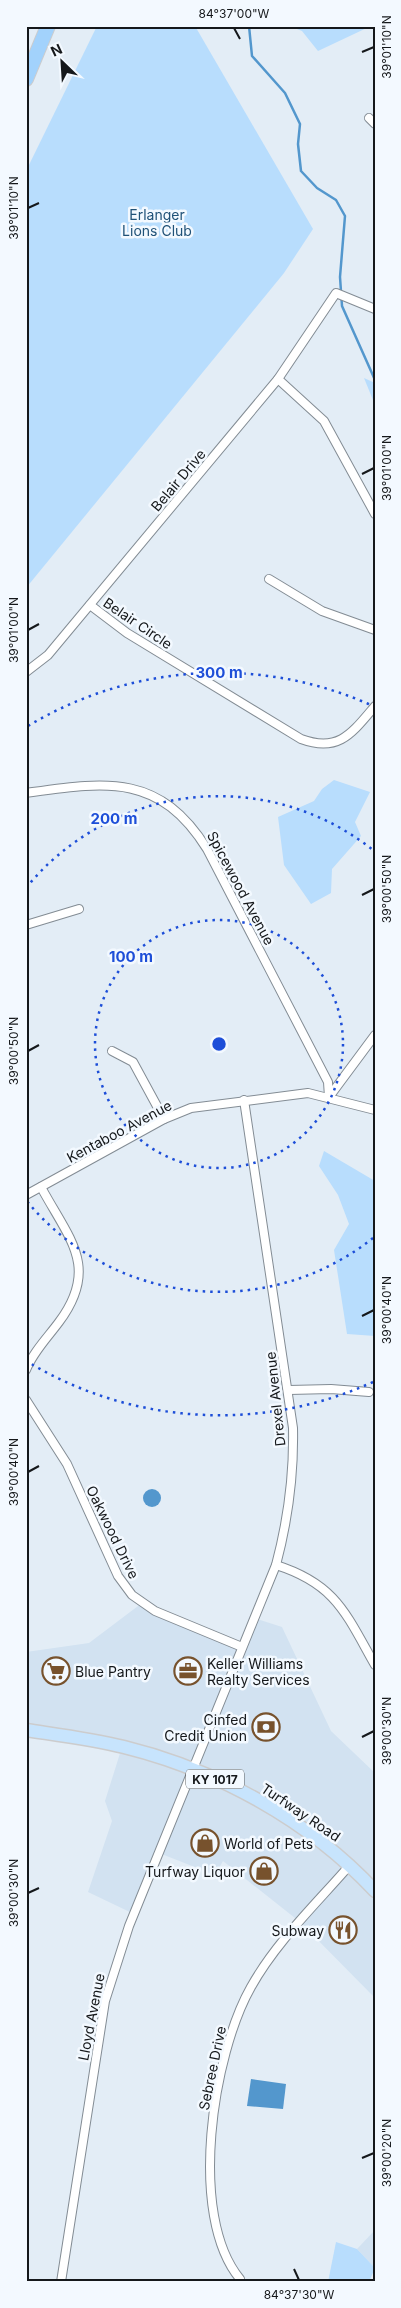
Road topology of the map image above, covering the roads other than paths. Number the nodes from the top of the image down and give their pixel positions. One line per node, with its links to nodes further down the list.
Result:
1 (48, 26): 2 (highway)
2 (26, 79)
3 (375, 309): 4 (street, Belair Drive)
4 (278, 379): 5 (street); 7 (street, Belair Drive)
5 (375, 514)
6 (269, 579): 8 (street)
7 (90, 605): 9 (street, Belair Drive); 10 (street, Belair Circle)
8 (375, 630)
9 (26, 672)
10 (375, 706)
11 (26, 793): 16 (street, Spicewood Avenue)
12 (79, 909): 13 (street)
13 (26, 925)
14 (375, 1035): 16 (street)
15 (112, 1051): 19 (street)
16 (329, 1097): 17 (street, Kentaboo Avenue); 18 (street, Kentaboo Avenue)
17 (244, 1100): 19 (street, Kentaboo Avenue); 23 (street, Drexel Avenue)
18 (375, 1110)
19 (164, 1119): 20 (street, Kentaboo Avenue)
20 (41, 1187): 21 (street, Kentaboo Avenue); 22 (street)
21 (26, 1195)
22 (26, 1370)
23 (289, 1390): 24 (street); 26 (street, Drexel Avenue)
24 (369, 1392)
25 (26, 1400): 27 (street, Oakwood Drive)
26 (276, 1565): 27 (street, Drexel Avenue); 28 (street)
27 (242, 1647): 30 (street, Drexel Avenue)
28 (375, 1665)
29 (26, 1730): 30 (main road, Turfway Road / KY 1017)
30 (193, 1769): 31 (main road, Turfway Road / KY 1017); 34 (street, Lloyd Avenue)
31 (350, 1866): 32 (main road, Turfway Road / KY 1017); 33 (street, Sebree Drive)
32 (375, 1891)
33 (240, 2279)
34 (61, 2282)

